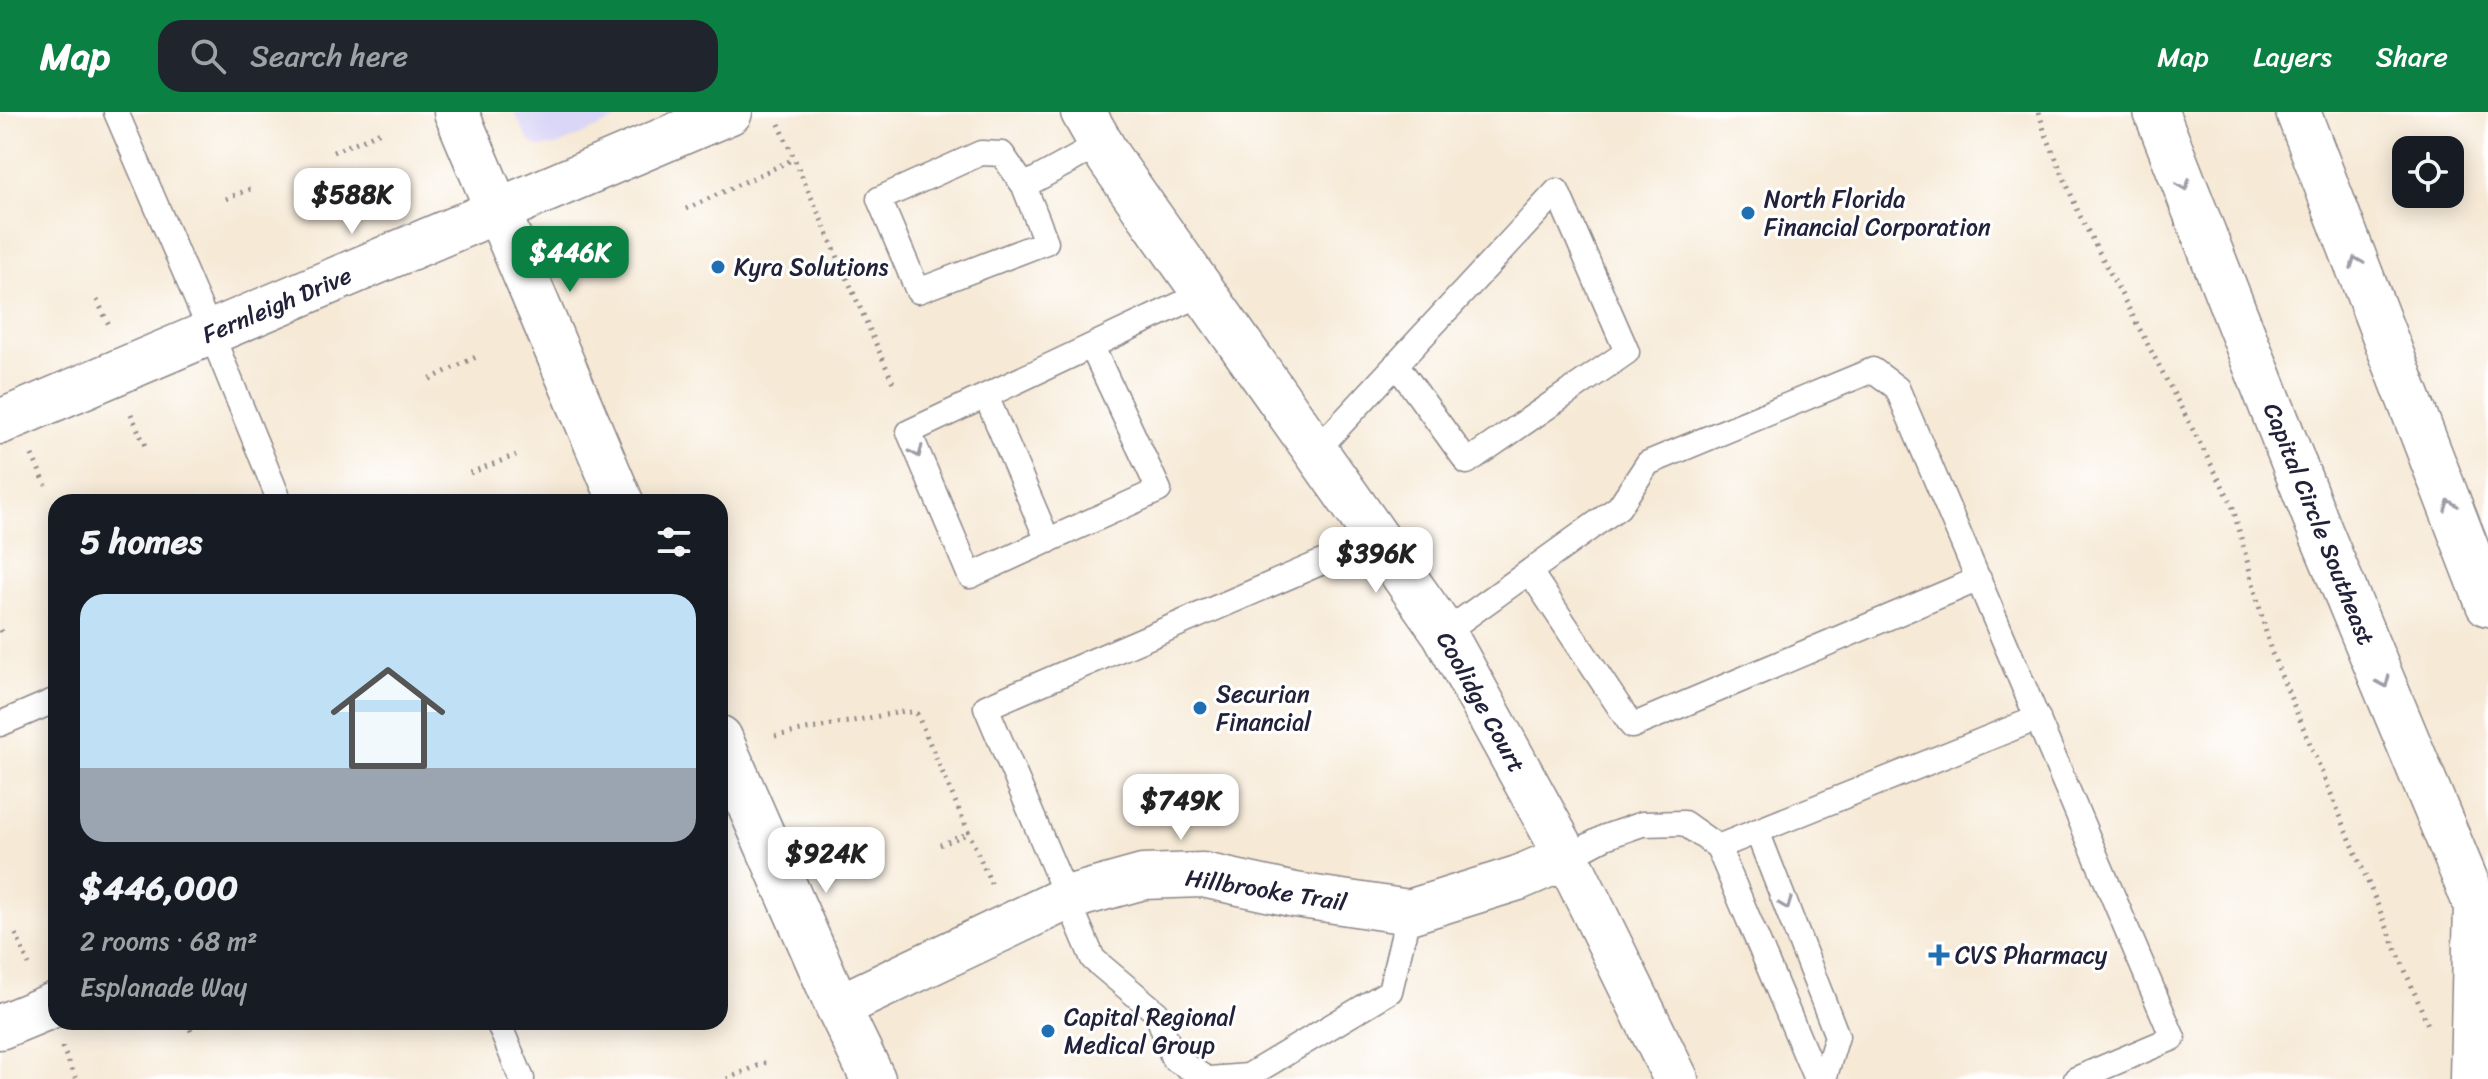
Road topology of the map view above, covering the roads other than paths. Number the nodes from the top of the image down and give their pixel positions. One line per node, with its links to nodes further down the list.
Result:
1 (116, 112): 10 (lane)
2 (456, 112): 8 (street)
3 (730, 112): 8 (street, Fernleigh Drive)
4 (2156, 112): 33 (street, Capital Circle Southeast, one-way to 33)
5 (2298, 112): 22 (street, one-way to 5)
6 (1092, 128): 7 (lane); 9 (street, Coolidge Court)
7 (1024, 186): 7 (lane)
8 (499, 211): 10 (street, Fernleigh Drive); 17 (street)
9 (1204, 293): 11 (lane); 15 (street, Coolidge Court)
10 (211, 333): 14 (street, Fernleigh Drive); 16 (lane)
11 (1092, 347): 13 (lane); 19 (lane)
12 (1396, 364): 12 (lane); 15 (lane)
13 (986, 396): 19 (lane); 19 (lane, one-way to 19)
14 (0, 422)
15 (1316, 451): 18 (street, Coolidge Court)
16 (277, 494)
17 (618, 494)
18 (1378, 538): 23 (street, Coolidge Court); 31 (lane)
19 (1048, 541)
20 (1530, 572): 21 (lane); 21 (lane); 23 (lane)
21 (1979, 579): 25 (lane)
22 (2488, 604)
23 (1444, 633): 30 (street, Coolidge Court)
24 (48, 703): 26 (lane)
25 (2038, 718): 28 (lane); 44 (lane)
26 (0, 724)
27 (728, 756): 35 (street)
28 (1757, 831): 29 (lane); 43 (lane, one-way to 43)
29 (1718, 847): 30 (lane); 42 (lane)
30 (1567, 857): 32 (street, Hillbrooke Trail); 41 (street, Coolidge Court)
31 (1067, 898): 32 (street, Hillbrooke Trail); 35 (street, Hillbrooke Trail); 40 (lane)
32 (1409, 912): 40 (lane)
33 (2482, 919): 45 (street)
34 (48, 1007): 36 (street)
35 (838, 1007): 39 (street)
36 (0, 1027)
37 (501, 1030): 38 (lane)
38 (522, 1079)
39 (873, 1079)
40 (1208, 1079)
41 (1676, 1079)
42 (1816, 1079)
43 (1824, 1079)
44 (2076, 1079)
45 (2472, 1079)

